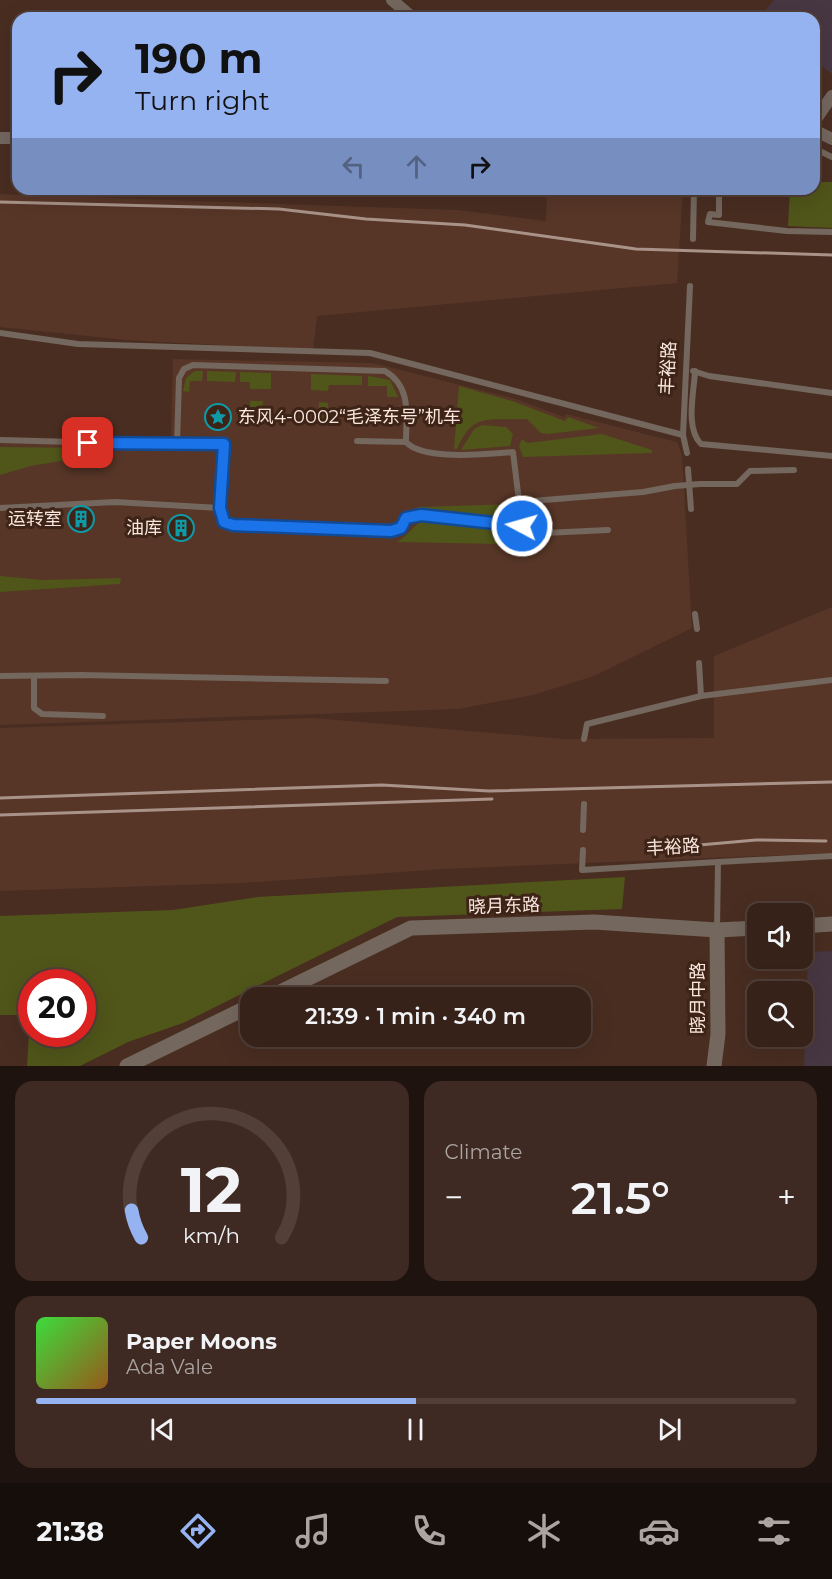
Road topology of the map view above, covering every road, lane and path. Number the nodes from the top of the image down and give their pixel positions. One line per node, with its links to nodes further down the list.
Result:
1 (392, 0): 2 (street)
2 (406, 12)
3 (832, 96): 4 (street)
4 (820, 113)
5 (694, 195): 8 (lane)
6 (719, 195): 7 (lane)
7 (832, 232)
8 (693, 239)
9 (690, 286): 11 (lane, 丰裕路)
10 (0, 333): 14 (lane)
11 (686, 369): 12 (lane); 14 (lane, 丰裕路)
12 (695, 371): 13 (lane); 20 (lane)
13 (832, 393)
14 (683, 435): 19 (lane, 丰裕路)
15 (0, 440): 18 (lane)
16 (357, 441): 17 (lane)
17 (406, 442): 18 (lane); 26 (lane)
18 (177, 445): 24 (lane)
19 (687, 453)
20 (832, 456)
21 (688, 470): 25 (lane)
22 (794, 470): 28 (lane, bridge)
23 (0, 508): 24 (lane)
24 (220, 508): 26 (lane)
25 (691, 509)
26 (522, 526): 28 (lane)
27 (608, 530): 28 (lane)
28 (533, 534)
29 (695, 614): 30 (lane)
30 (697, 629)
31 (699, 663): 36 (lane)
32 (0, 676): 33 (lane)
33 (34, 676): 35 (lane); 37 (lane)
34 (832, 680): 36 (lane)
35 (386, 681)
36 (701, 696): 38 (lane)
37 (103, 716)
38 (584, 739)
39 (584, 804): 40 (lane)
40 (584, 830)
41 (583, 850): 43 (lane, 丰裕路)
42 (832, 856): 43 (lane)
43 (718, 862): 47 (lane, 丰裕路)
44 (832, 924): 45 (street)
45 (813, 925)
46 (747, 929): 47 (street, 晓月东路)
47 (717, 930): 48 (street, 晓月东路); 51 (street, 晓月中路)
48 (290, 987)
49 (240, 1011): 50 (street)
50 (127, 1066)
51 (714, 1066)

